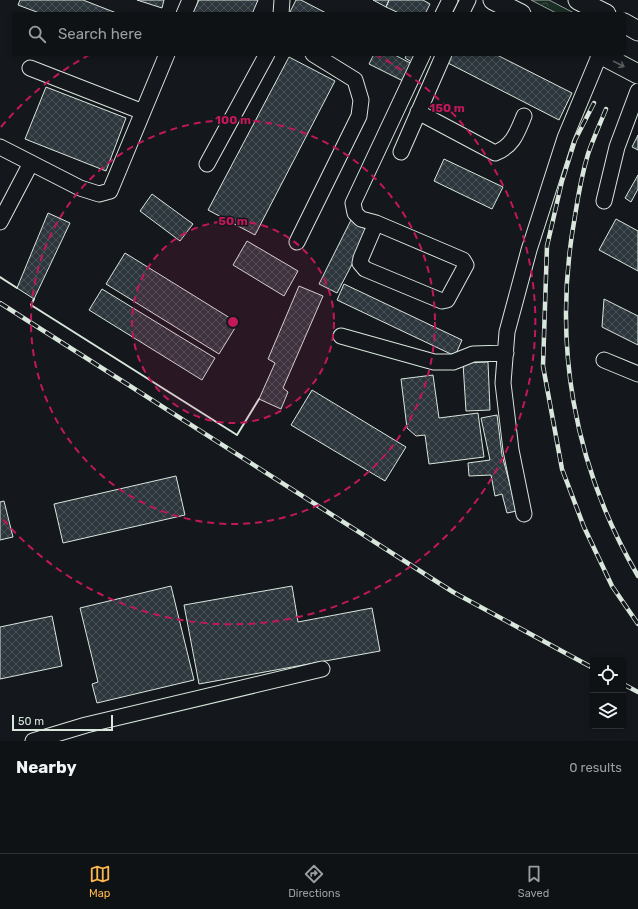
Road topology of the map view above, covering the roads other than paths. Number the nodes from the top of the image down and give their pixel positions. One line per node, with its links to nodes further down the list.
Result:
1 (190, 0): 7 (lane)
2 (282, 0): 8 (lane)
3 (450, 0): 9 (lane)
4 (468, 0): 10 (lane)
5 (493, 0): 11 (main road)
6 (578, 0): 12 (main road)
7 (185, 12)
8 (281, 12)
9 (444, 12)
10 (462, 12)
11 (516, 12)
12 (602, 12)
13 (626, 24): 14 (main road)
14 (638, 31)
15 (166, 56): 25 (lane)
16 (266, 56): 31 (lane)
17 (316, 56): 35 (lane)
18 (423, 56): 34 (lane)
19 (443, 56): 26 (lane)
20 (599, 56): 37 (lane)
21 (604, 56): 23 (main road, one-way to 23)
22 (30, 68): 25 (lane)
23 (638, 74)
24 (638, 90): 32 (lane)
25 (143, 112): 30 (lane)
26 (418, 112): 27 (lane); 29 (lane)
27 (524, 116)
28 (0, 147): 30 (lane)
29 (401, 152)
30 (31, 163): 33 (lane)
31 (207, 164)
32 (604, 200)
33 (0, 222)
34 (376, 223): 34 (lane)
35 (297, 242)
36 (341, 336): 37 (lane)
37 (506, 352): 40 (lane)
38 (604, 360): 39 (lane)
39 (638, 374)
40 (524, 514)
41 (322, 669): 42 (lane)
42 (33, 741)

